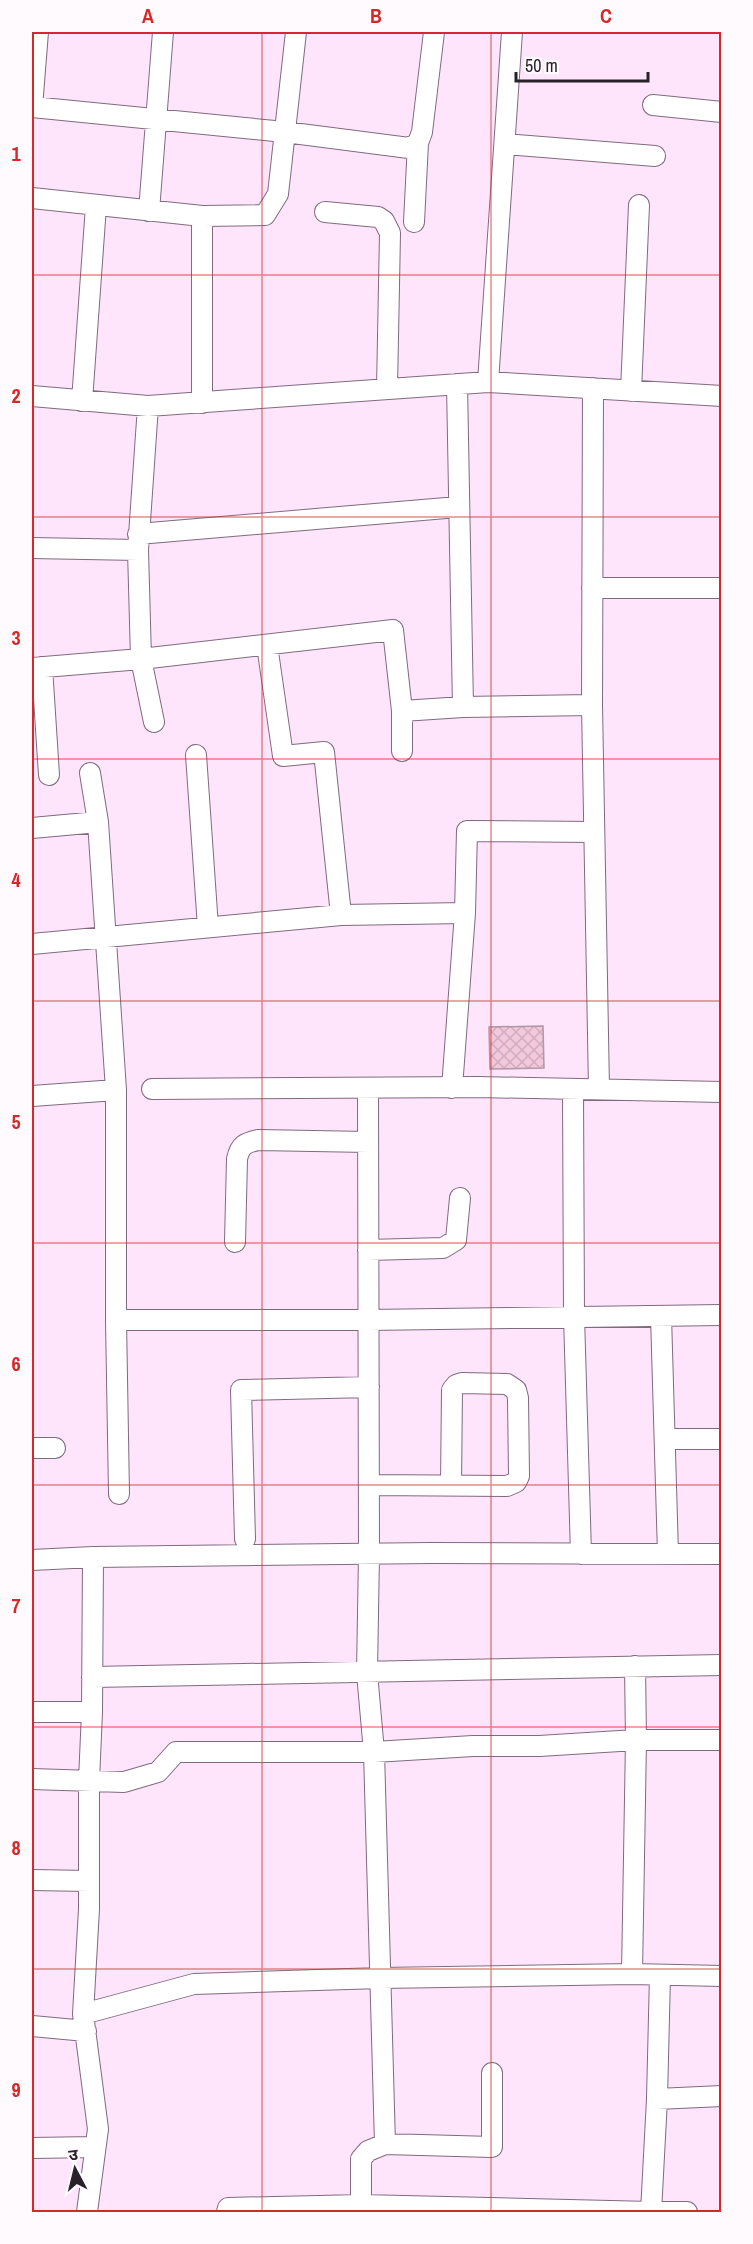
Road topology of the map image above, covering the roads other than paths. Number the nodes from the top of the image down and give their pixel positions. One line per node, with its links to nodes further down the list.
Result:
1 (38, 32): 7 (street)
2 (163, 32): 9 (street)
3 (296, 32): 10 (street)
4 (434, 32): 11 (street)
5 (512, 32): 12 (street)
6 (653, 105): 8 (street)
7 (32, 107): 9 (street)
8 (722, 112)
9 (156, 119): 10 (street); 17 (street)
10 (285, 132): 11 (street); 19 (street)
11 (418, 143): 20 (street)
12 (505, 144): 13 (street); 21 (street)
13 (655, 156)
14 (32, 198): 15 (street)
15 (96, 206): 17 (street); 28 (street)
16 (639, 206): 25 (street)
17 (149, 211): 19 (street)
18 (325, 212): 24 (street)
19 (202, 216): 29 (street)
20 (414, 222)
21 (488, 382): 22 (street); 23 (street)
22 (457, 384): 24 (street); 31 (street)
23 (592, 388): 25 (street); 34 (street)
24 (387, 389): 29 (street)
25 (631, 391): 27 (street)
26 (32, 396): 28 (street)
27 (722, 396)
28 (82, 400): 30 (street)
29 (202, 403): 30 (street)
30 (148, 406): 32 (street)
31 (458, 507): 32 (street); 40 (street)
32 (138, 542): 33 (street); 37 (street)
33 (32, 548)
34 (592, 588): 35 (street); 39 (street)
35 (722, 588)
36 (267, 645): 37 (street); 41 (street); 51 (street)
37 (141, 659): 38 (street); 42 (street)
38 (37, 667): 46 (street)
39 (592, 705): 40 (street); 49 (street)
40 (463, 707): 41 (street)
41 (402, 711): 43 (street)
42 (154, 722)
43 (402, 751)
44 (196, 755): 52 (street)
45 (90, 773): 47 (street)
46 (49, 775)
47 (98, 822): 48 (street); 53 (street)
48 (32, 828)
49 (594, 832): 50 (street); 59 (street)
50 (465, 913): 51 (street); 56 (street)
51 (341, 915): 52 (street)
52 (208, 927): 53 (street)
53 (105, 936): 54 (street); 60 (street)
54 (32, 944)
55 (368, 1088): 56 (street); 57 (street); 63 (street)
56 (452, 1088): 58 (street)
57 (152, 1089)
58 (573, 1089): 59 (street); 68 (street)
59 (599, 1089): 61 (street)
60 (116, 1090): 62 (street); 70 (street)
61 (722, 1092)
62 (32, 1096)
63 (368, 1142): 65 (street); 66 (street)
64 (460, 1198): 66 (street)
65 (236, 1242)
66 (368, 1250): 71 (street)
67 (722, 1315): 69 (street)
68 (574, 1316): 69 (street); 71 (street); 82 (street)
69 (661, 1316): 73 (street)
70 (116, 1320): 71 (street); 79 (street)
71 (368, 1320): 72 (street)
72 (369, 1387): 77 (street); 80 (street)
73 (665, 1439): 74 (street); 83 (street)
74 (722, 1439)
75 (32, 1448): 76 (street)
76 (55, 1448)
77 (369, 1485): 78 (street); 81 (street)
78 (451, 1485): 78 (street)
79 (119, 1494)
80 (245, 1539)
81 (369, 1554): 82 (street); 85 (street); 89 (street)
82 (581, 1554): 83 (street)
83 (668, 1554): 84 (street)
84 (722, 1554)
85 (93, 1557): 86 (street); 90 (street)
86 (32, 1560)
87 (722, 1665): 88 (street)
88 (635, 1666): 89 (street); 93 (street)
89 (367, 1673): 90 (street); 95 (street)
90 (92, 1677): 91 (street)
91 (92, 1712): 92 (street); 97 (street)
92 (32, 1713)
93 (636, 1740): 94 (street); 95 (street); 100 (street)
94 (722, 1740)
95 (374, 1752): 97 (street); 103 (street)
96 (32, 1779): 97 (street)
97 (89, 1782): 99 (street)
98 (32, 1880): 99 (street)
99 (89, 1881): 104 (street)
100 (632, 1974): 101 (street); 103 (street)
101 (660, 1975): 102 (street); 108 (street)
102 (722, 1976)
103 (380, 1978): 104 (street); 109 (street)
104 (84, 2022): 105 (street); 110 (street)
105 (32, 2026)
106 (492, 2073): 109 (street)
107 (722, 2096): 108 (street)
108 (657, 2099): 116 (street)
109 (386, 2144): 112 (street)
110 (96, 2146): 111 (street); 114 (street)
111 (32, 2148)
112 (361, 2209): 113 (street); 115 (street)
113 (490, 2210): 116 (street)
114 (87, 2212)
115 (227, 2212)
116 (651, 2212): 117 (street)
117 (687, 2212)

